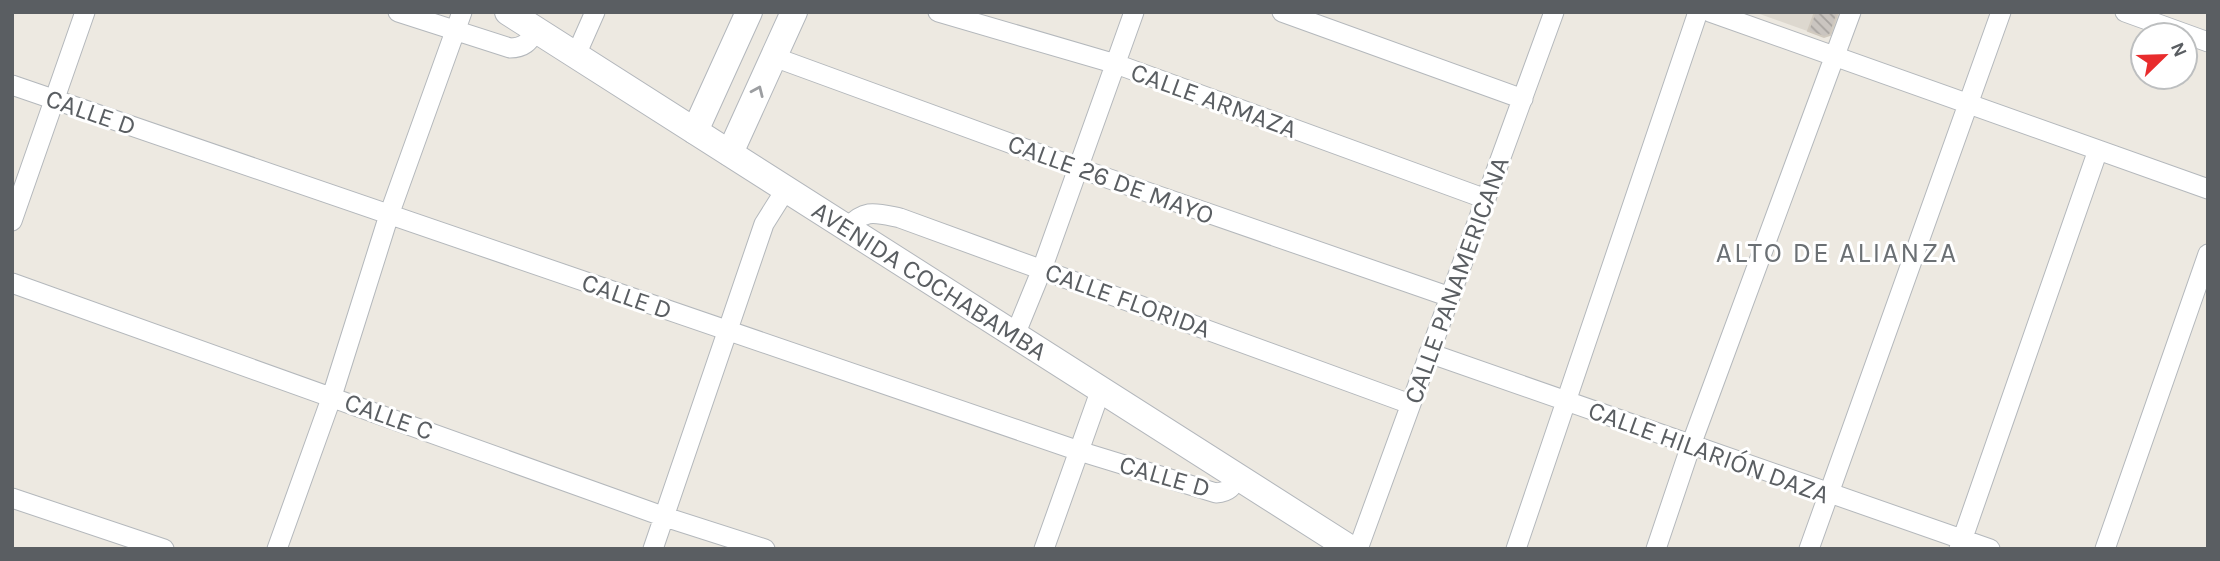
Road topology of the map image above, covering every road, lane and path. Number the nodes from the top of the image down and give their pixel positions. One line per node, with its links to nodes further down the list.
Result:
1 (85, 12): 25 (street)
2 (398, 12): 18 (street)
3 (462, 12): 18 (street)
4 (508, 12): 17 (street, AVENIDA COCHABAMBA)
5 (595, 12): 20 (street)
6 (749, 12): 28 (street)
7 (794, 12): 21 (street)
8 (938, 12): 23 (street, CALLE ARMAZA)
9 (1134, 12): 23 (street)
10 (1282, 12): 26 (street)
11 (1554, 12): 26 (street, CALLE PANAMERICANA)
12 (1698, 12): 47 (street)
13 (1710, 12): 22 (street)
14 (1851, 12): 22 (street)
15 (2001, 12): 27 (street)
16 (2125, 12): 19 (street)
17 (537, 30): 18 (street); 20 (street, AVENIDA COCHABAMBA)
18 (454, 31): 35 (street)
19 (2208, 42)
20 (576, 55): 28 (street, AVENIDA COCHABAMBA)
21 (774, 57): 30 (street, one-way to 21); 31 (street, CALLE 26 DE MAYO)
22 (1836, 57): 27 (street); 49 (street)
23 (1116, 64): 31 (street); 34 (street, CALLE ARMAZA)
24 (12, 85): 25 (street, CALLE D)
25 (55, 99): 35 (street, CALLE D); 36 (street)
26 (1522, 99): 34 (street, CALLE PANAMERICANA)
27 (1968, 104): 29 (street); 52 (street)
28 (695, 131): 30 (street, AVENIDA COCHABAMBA)
29 (2098, 150): 33 (street); 55 (street)
30 (730, 153): 32 (street, AVENIDA COCHABAMBA)
31 (1078, 168): 39 (street); 41 (street, CALLE 26 DE MAYO)
32 (786, 189): 37 (street, AVENIDA COCHABAMBA); 42 (street)
33 (2208, 189)
34 (1486, 199): 41 (street, CALLE PANAMERICANA)
35 (389, 215): 42 (street, CALLE D); 46 (street)
36 (12, 221)
37 (847, 228): 39 (street, CALLE FLORIDA); 43 (street, AVENIDA COCHABAMBA)
38 (2208, 254): 67 (street)
39 (1042, 269): 43 (street); 48 (street, CALLE FLORIDA)
40 (12, 283): 46 (street, CALLE C)
41 (1450, 297): 44 (street, CALLE PANAMERICANA)
42 (728, 331): 50 (street, CALLE D); 54 (street)
43 (1015, 335): 45 (street, AVENIDA COCHABAMBA)
44 (1429, 354): 47 (street, CALLE HILARIÓN DAZA); 48 (street, CALLE PANAMERICANA)
45 (1101, 389): 50 (street); 51 (street, AVENIDA COCHABAMBA)
46 (332, 396): 54 (street, CALLE C); 57 (street)
47 (1565, 401): 49 (street, CALLE HILARIÓN DAZA); 63 (street)
48 (1410, 404): 62 (street, CALLE PANAMERICANA)
49 (1691, 445): 52 (street, CALLE HILARIÓN DAZA); 64 (street)
50 (1079, 451): 51 (street, CALLE D); 60 (street)
51 (1238, 477): 61 (street, AVENIDA COCHABAMBA)
52 (1829, 494): 55 (street, CALLE HILARIÓN DAZA); 65 (street)
53 (12, 498): 56 (street)
54 (665, 517): 58 (street); 59 (street, CALLE C)
55 (1961, 544): 66 (street, CALLE HILARIÓN DAZA)
56 (164, 549)
57 (277, 549)
58 (653, 549)
59 (765, 549)
60 (1044, 549)
61 (1351, 549)
62 (1357, 549)
63 (1516, 549)
64 (1656, 549)
65 (1809, 549)
66 (1990, 549)
67 (2105, 549)

